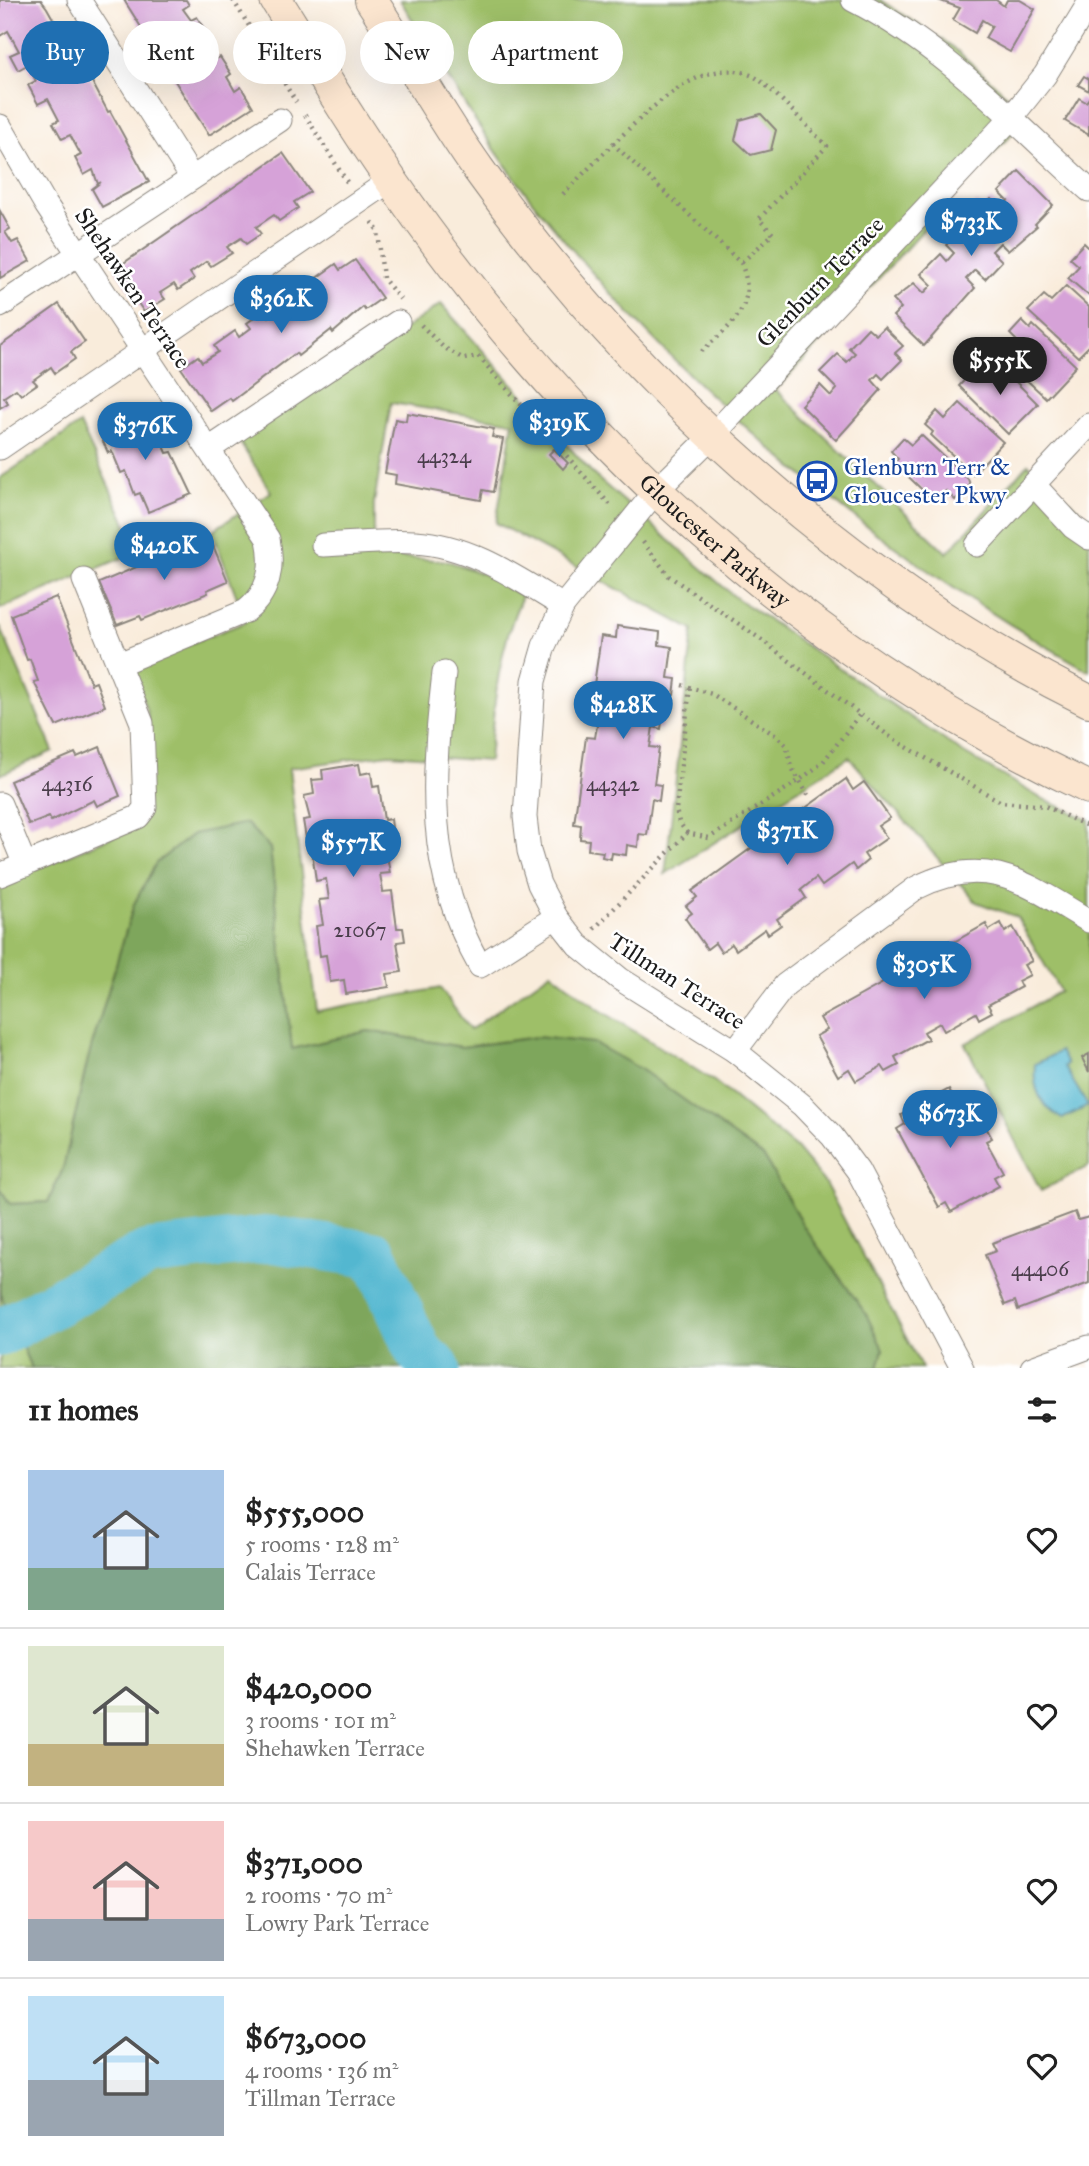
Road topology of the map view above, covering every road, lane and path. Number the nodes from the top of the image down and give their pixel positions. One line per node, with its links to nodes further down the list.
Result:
1 (79, 0): 10 (street)
2 (276, 0): 11 (main road, Gloucester Parkway)
3 (371, 0): 21 (main road)
4 (853, 0): 6 (street)
5 (1089, 3): 6 (street, Glenburn Terrace)
6 (1010, 119): 12 (street); 21 (street, Glenburn Terrace)
7 (280, 120): 10 (street)
8 (0, 126): 14 (street, Shehawken Terrace)
9 (612, 144): 13 (path); 15 (path); 15 (path)
10 (192, 178): 14 (street)
11 (391, 180): 18 (street); 25 (main road, Gloucester Parkway)
12 (1089, 190)
13 (562, 194)
14 (79, 254): 16 (street); 18 (street, Shehawken Terrace)
15 (741, 263): 19 (path)
16 (0, 306)
17 (398, 322): 23 (street)
18 (144, 352): 22 (street); 23 (street, Shehawken Terrace)
19 (698, 355)
20 (1089, 425): 24 (street)
21 (712, 436): 25 (street, Glenburn Terrace); 35 (main road)
22 (0, 447)
23 (209, 449): 31 (street, Shehawken Terrace)
24 (1034, 485): 26 (street); 28 (street)
25 (655, 492): 30 (street, Tillman Terrace); 38 (main road, Gloucester Parkway)
26 (1089, 538)
27 (323, 545): 30 (street)
28 (977, 545)
29 (84, 580): 31 (street)
30 (563, 606): 44 (street, Tillman Terrace)
31 (119, 664): 42 (street)
32 (444, 673): 44 (street)
33 (682, 685): 34 (path)
34 (690, 686): 37 (path); 41 (path)
35 (1089, 701)
36 (861, 713): 37 (path)
37 (800, 780): 39 (path); 41 (path)
38 (1089, 788)
39 (808, 795)
40 (0, 804): 42 (street)
41 (687, 833): 46 (path)
42 (25, 865): 43 (street)
43 (0, 875)
44 (556, 917): 46 (street, Tillman Terrace)
45 (1089, 921): 47 (street)
46 (578, 945): 47 (street, Tillman Terrace)
47 (735, 1051): 49 (street, Tillman Terrace)
48 (1089, 1347): 50 (street)
49 (962, 1368)
50 (1032, 1368)

